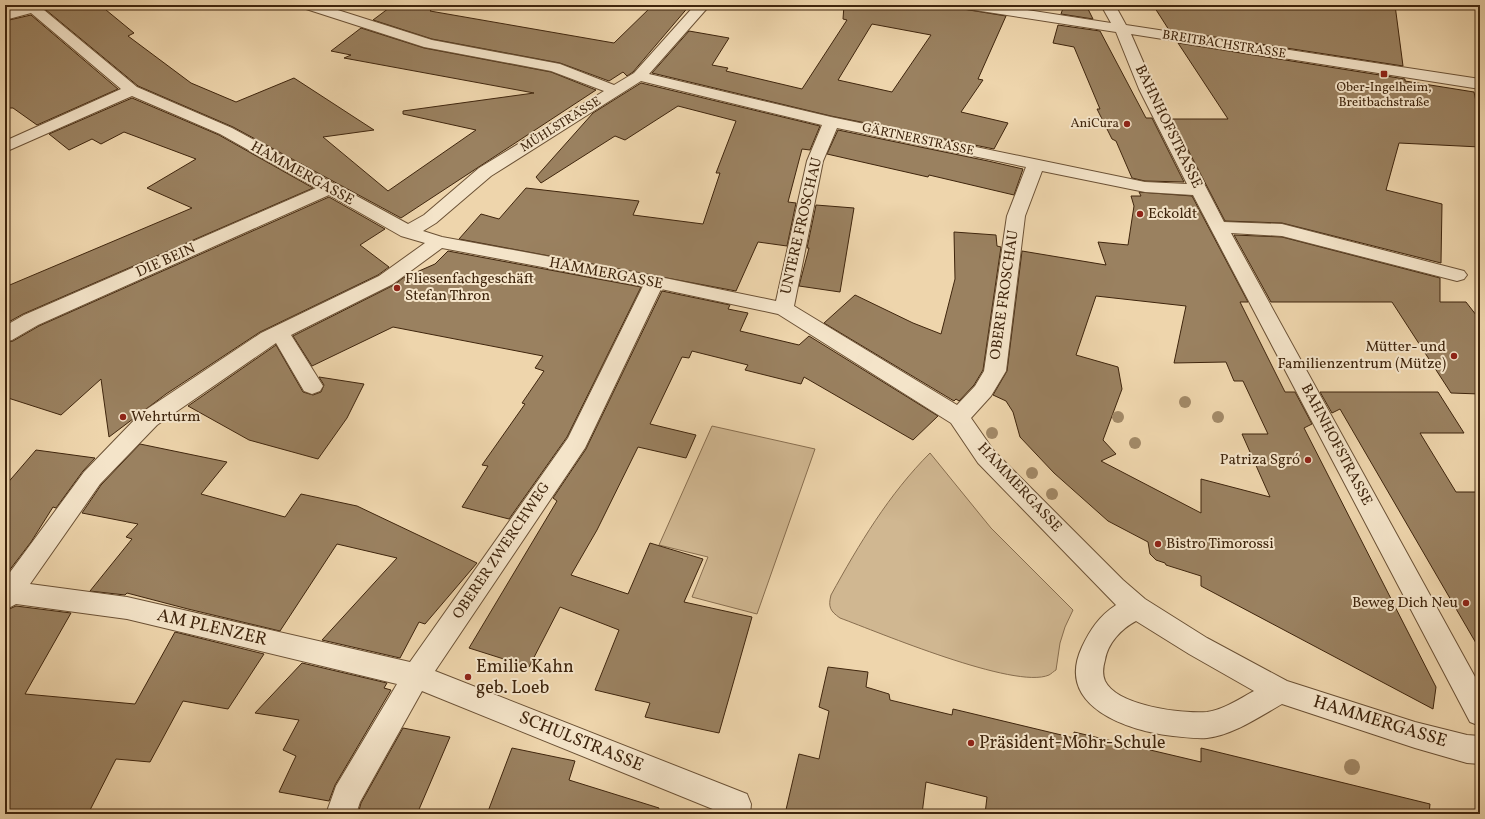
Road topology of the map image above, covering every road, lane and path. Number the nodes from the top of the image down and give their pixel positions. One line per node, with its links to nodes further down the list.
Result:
1 (308, 5): 11 (street)
2 (703, 5): 8 (street, MÜHLSTRASSE)
3 (968, 5): 7 (street, BREITBACHSTRASSE)
4 (1108, 5): 7 (street, BAHNHOFSTRASSE)
5 (31, 6): 6 (street); 10 (street, HAMMERGASSE)
6 (5, 16)
7 (1122, 30): 9 (street, BREITBACHSTRASSE); 16 (street, BAHNHOFSTRASSE)
8 (639, 76): 11 (street, MÜHLSTRASSE); 12 (street, GÄRTNERSTRASSE)
9 (1480, 84)
10 (132, 90): 13 (street); 15 (street, HAMMERGASSE)
11 (617, 91): 18 (street, MÜHLSTRASSE)
12 (831, 122): 14 (street, GÄRTNERSTRASSE); 22 (street, UNTERE FROSCHAU)
13 (5, 147)
14 (1036, 164): 16 (street, GÄRTNERSTRASSE); 26 (street, OBERE FROSCHAU)
15 (328, 189): 18 (street, HAMMERGASSE); 24 (street, DIE BEIN)
16 (1200, 190): 17 (street, BAHNHOFSTRASSE)
17 (1218, 226): 20 (street); 31 (street, BAHNHOFSTRASSE)
18 (408, 232): 19 (street, HAMMERGASSE)
19 (439, 242): 21 (street, HAMMERGASSE); 23 (street)
20 (1457, 274)
21 (655, 282): 22 (street, HAMMERGASSE); 29 (street, OBERER ZWERCHWEG)
22 (784, 309): 26 (street, HAMMERGASSE)
23 (280, 333): 25 (street); 27 (street)
24 (5, 335)
25 (312, 386)
26 (959, 417): 28 (street, HAMMERGASSE)
27 (6, 594): 29 (street, AM PLENZER)
28 (1136, 607): 30 (street, HAMMERGASSE); 30 (street)
29 (416, 676): 33 (street, OBERER ZWERCHWEG); 34 (street, SCHULSTRASSE)
30 (1280, 690): 32 (street, HAMMERGASSE)
31 (1480, 713)
32 (1480, 750)
33 (341, 814)
34 (735, 814)

